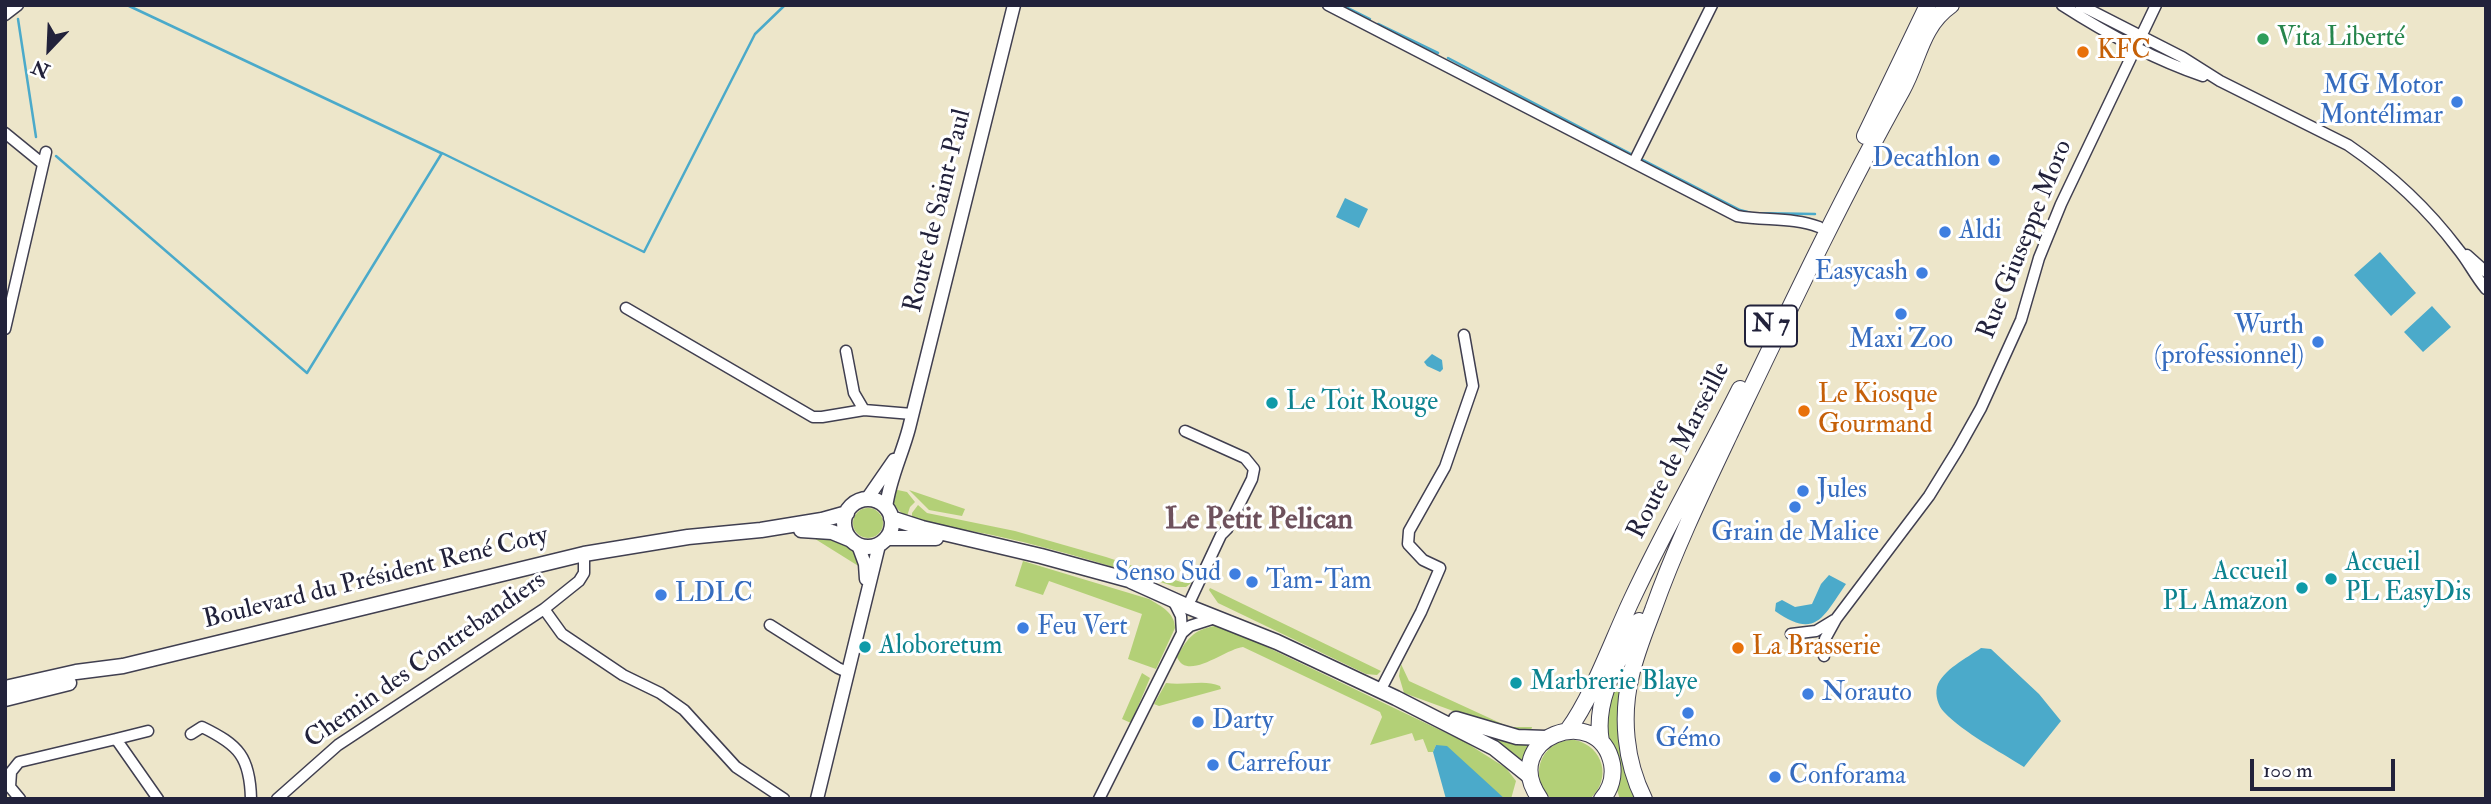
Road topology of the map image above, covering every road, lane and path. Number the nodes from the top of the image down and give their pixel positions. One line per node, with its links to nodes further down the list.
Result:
1 (18, 5): 10 (street)
2 (1014, 5): 23 (street, Route de Saint-Paul)
3 (1328, 5): 14 (street)
4 (1712, 5): 14 (street)
5 (1928, 5): 15 (main road, Route de Marseille / N 7)
6 (1951, 5): 34 (main road, Route de Marseille / N 7)
7 (2062, 5): 11 (street)
8 (2080, 5): 11 (street)
9 (2156, 5): 11 (street, Rue Giuseppe Moro)
10 (5, 15)
11 (2138, 42): 12 (street); 12 (street); 41 (street, Rue Giuseppe Moro)
12 (2220, 81): 16 (street)
13 (5, 133): 19 (street)
14 (1634, 162): 15 (street)
15 (1819, 227): 53 (main road, Route de Marseille / N 7)
16 (2483, 277): 17 (street)
17 (2486, 289)
18 (626, 308): 22 (street)
19 (5, 330)
20 (1464, 335): 50 (street)
21 (846, 351): 22 (street)
22 (864, 410): 23 (street)
23 (912, 414): 24 (street, Route de Saint-Paul)
24 (909, 428): 26 (street, Route de Saint-Paul); 28 (street, Route de Saint-Paul)
25 (1185, 431): 37 (street)
26 (867, 499): 27 (main road); 28 (main road)
27 (846, 513): 29 (main road, Boulevard du Président René Coty); 32 (main road)
28 (889, 513): 30 (main road); 31 (main road)
29 (761, 530): 32 (main road, Boulevard du Président René Coty); 33 (main road, Boulevard du Président René Coty)
30 (966, 540): 31 (main road); 35 (main road)
31 (883, 541): 32 (main road); 36 (street)
32 (854, 542): 36 (street)
33 (583, 554): 39 (street, Chemin des Contrebandiers); 47 (main road, Boulevard du Président René Coty)
34 (1671, 559): 58 (main road, N 7); 69 (main road, N 7)
35 (1131, 581): 37 (main road); 38 (main road)
36 (866, 593): 48 (street)
37 (1191, 599): 45 (main road)
38 (1173, 600): 40 (main road); 43 (street)
39 (544, 609): 64 (street, Chemin des Contrebandiers); 65 (street)
40 (1215, 618): 43 (street); 45 (main road)
41 (1836, 619): 44 (street, Rue Giuseppe Moro); 46 (street, Rue Giuseppe Moro)
42 (770, 625): 48 (street)
43 (1182, 633): 67 (street)
44 (1791, 634)
45 (1277, 642): 50 (main road)
46 (1824, 656)
47 (123, 666): 49 (main road, Boulevard du Président René Coty); 52 (main road)
48 (847, 671): 66 (street)
49 (5, 688)
50 (1380, 691): 51 (main road)
51 (1396, 698): 56 (main road); 59 (main road)
52 (5, 699)
53 (1568, 730): 56 (main road); 58 (main road)
54 (148, 731): 57 (street)
55 (191, 734): 63 (street)
56 (1546, 738): 59 (main road)
57 (116, 739): 61 (street); 62 (street)
58 (1601, 742): 60 (main road)
59 (1534, 791)
60 (1614, 791): 68 (main road)
61 (20, 799)
62 (158, 799)
63 (251, 799)
64 (277, 799)
65 (784, 799)
66 (817, 799)
67 (1099, 799)
68 (1602, 799)
69 (1644, 799)

